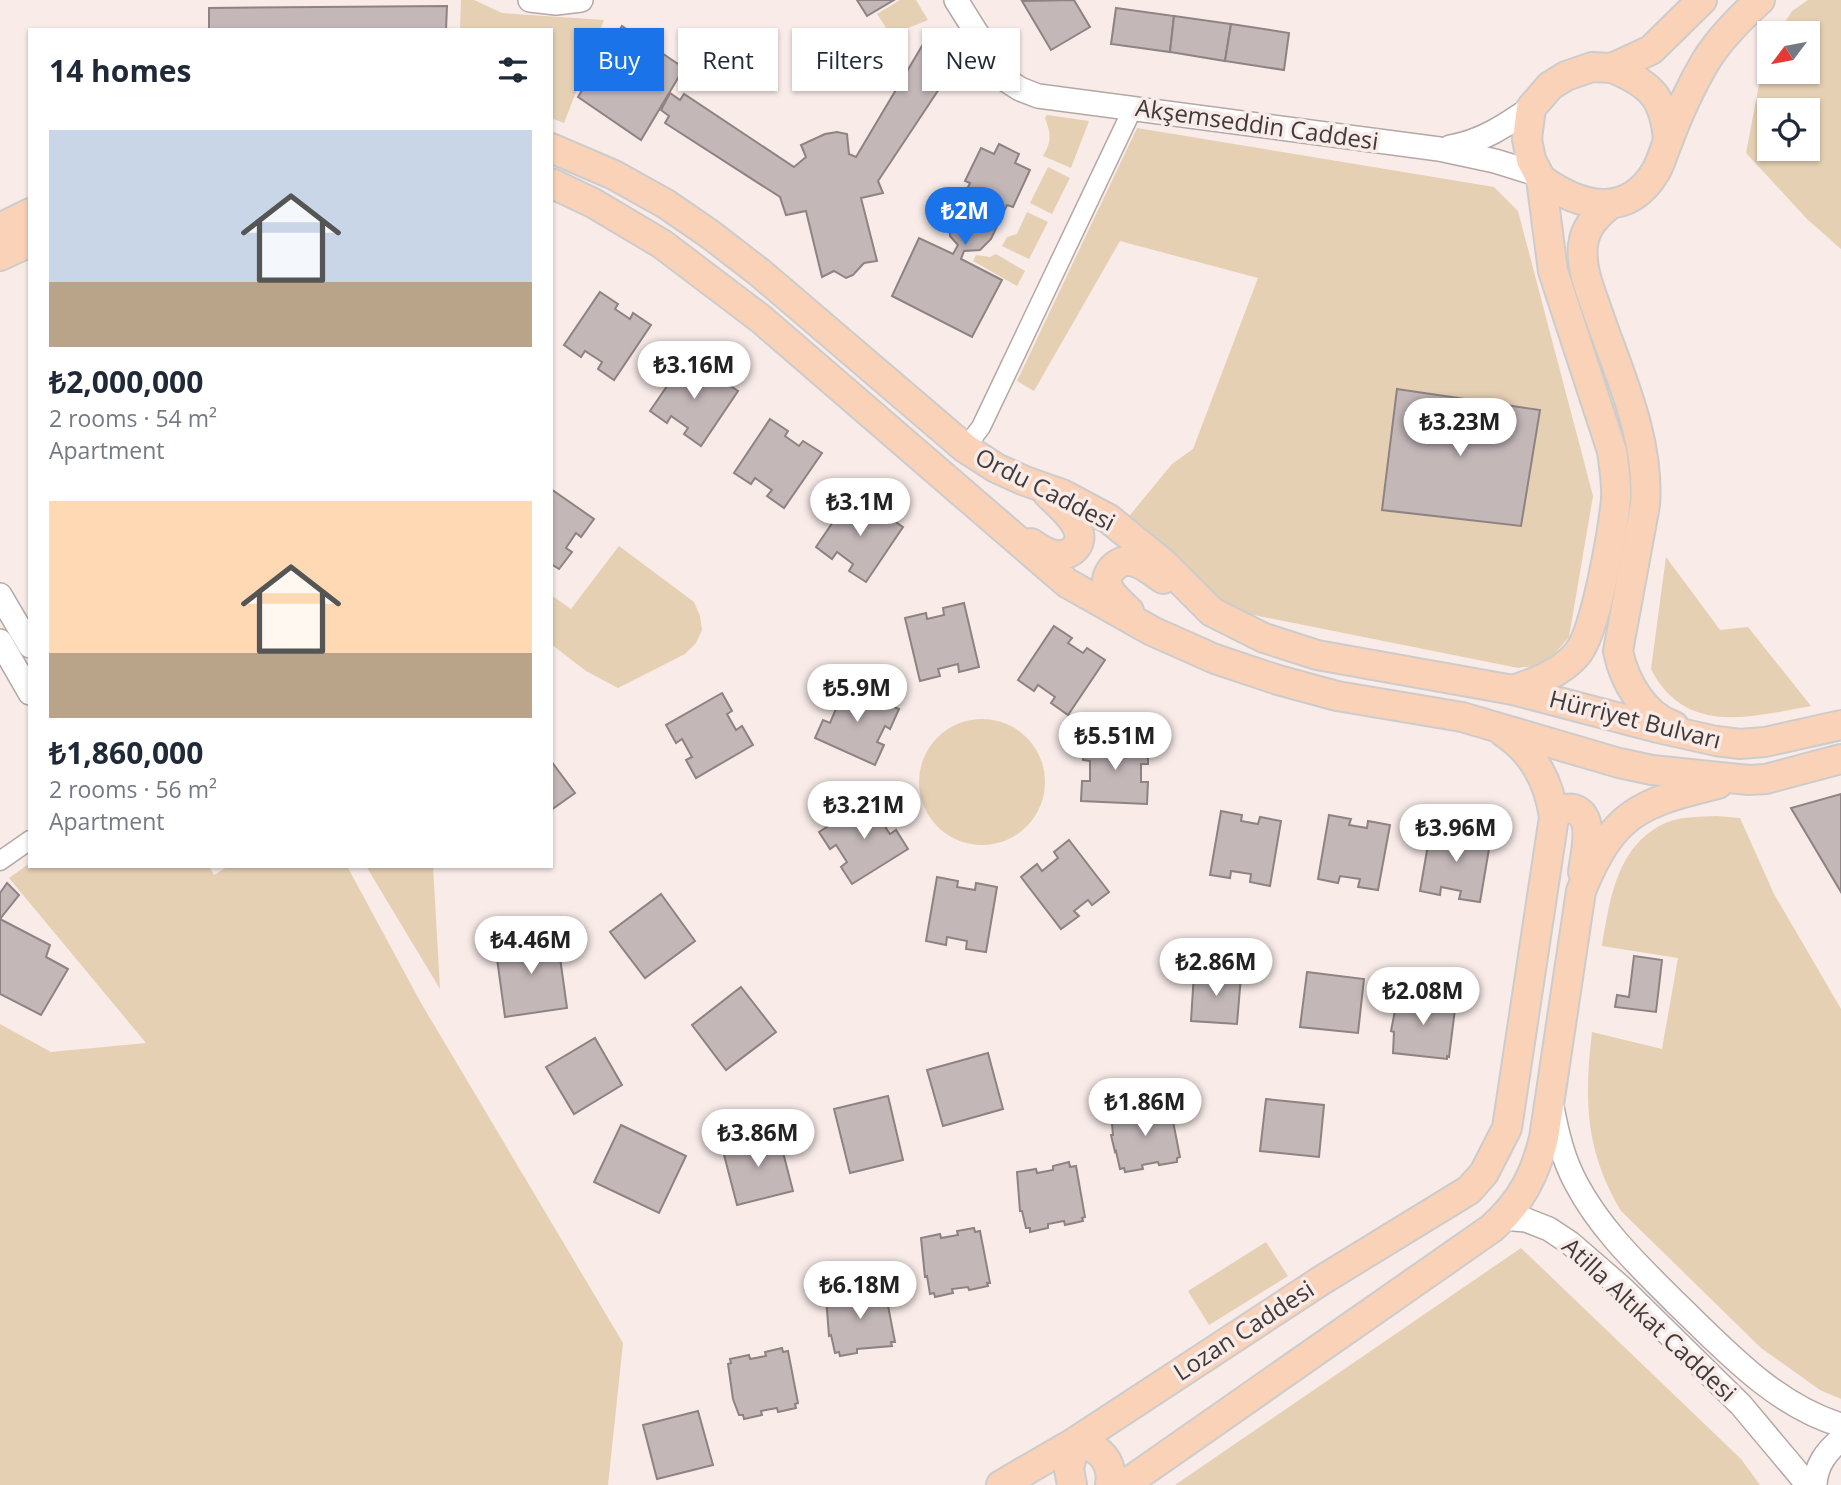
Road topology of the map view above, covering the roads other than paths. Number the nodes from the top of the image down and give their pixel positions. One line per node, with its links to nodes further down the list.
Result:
1 (530, 0): 2 (street)
2 (581, 0)
3 (956, 0): 7 (street, Akşemseddin Caddesi)
4 (1702, 0): 6 (main road)
5 (1760, 0): 9 (main road)
6 (1612, 68): 8 (main road); 9 (main road)
7 (1133, 108): 11 (street, Akşemseddin Caddesi); 19 (street)
8 (1531, 108): 11 (street, Akşemseddin Caddesi); 12 (main road)
9 (1668, 141): 14 (main road)
10 (553, 149): 19 (main road, Ordu Caddesi)
11 (1439, 149): 12 (street, Akşemseddin Caddesi)
12 (1539, 177): 14 (main road); 28 (main road)
13 (553, 184): 21 (main road, Ordu Caddesi)
14 (1608, 206): 31 (main road)
15 (28, 214): 16 (main road)
16 (0, 228)
17 (28, 243): 18 (main road)
18 (0, 256)
19 (965, 448): 20 (main road, Ordu Caddesi)
20 (1042, 488): 21 (main road); 23 (main road, Ordu Caddesi)
21 (990, 518): 24 (main road, Ordu Caddesi)
22 (0, 595): 26 (street)
23 (1212, 612): 24 (main road); 28 (main road, Ordu Caddesi)
24 (1152, 631): 29 (main road, Ordu Caddesi)
25 (0, 641): 27 (street)
26 (28, 643)
27 (28, 690)
28 (1513, 690): 31 (main road, Hürriyet Bulvarı)
29 (1491, 724): 33 (main road, Hürriyet Bulvarı); 34 (main road)
30 (1841, 725): 31 (main road, Hürriyet Bulvarı)
31 (1716, 741)
32 (1841, 760): 33 (main road, Hürriyet Bulvarı)
33 (1736, 779): 37 (main road, Atilla Altıkat Caddesi)
34 (1555, 817): 37 (main road); 42 (main road, Lozan Caddesi)
35 (28, 841): 36 (street)
36 (0, 861)
37 (1581, 891): 38 (main road, Atilla Altıkat Caddesi)
38 (1550, 1099): 39 (main road, Atilla Altıkat Caddesi); 40 (street, Atilla Altıkat Caddesi)
39 (1503, 1218): 46 (main road); 47 (street, Atilla Altıkat Caddesi)
40 (1841, 1425)
41 (1841, 1439): 48 (street)
42 (1075, 1442): 43 (main road, Lozan Caddesi); 44 (main road); 45 (main road)
43 (1001, 1485)
44 (1072, 1485)
45 (1110, 1485)
46 (1124, 1485)
47 (1808, 1485)
48 (1815, 1485)

